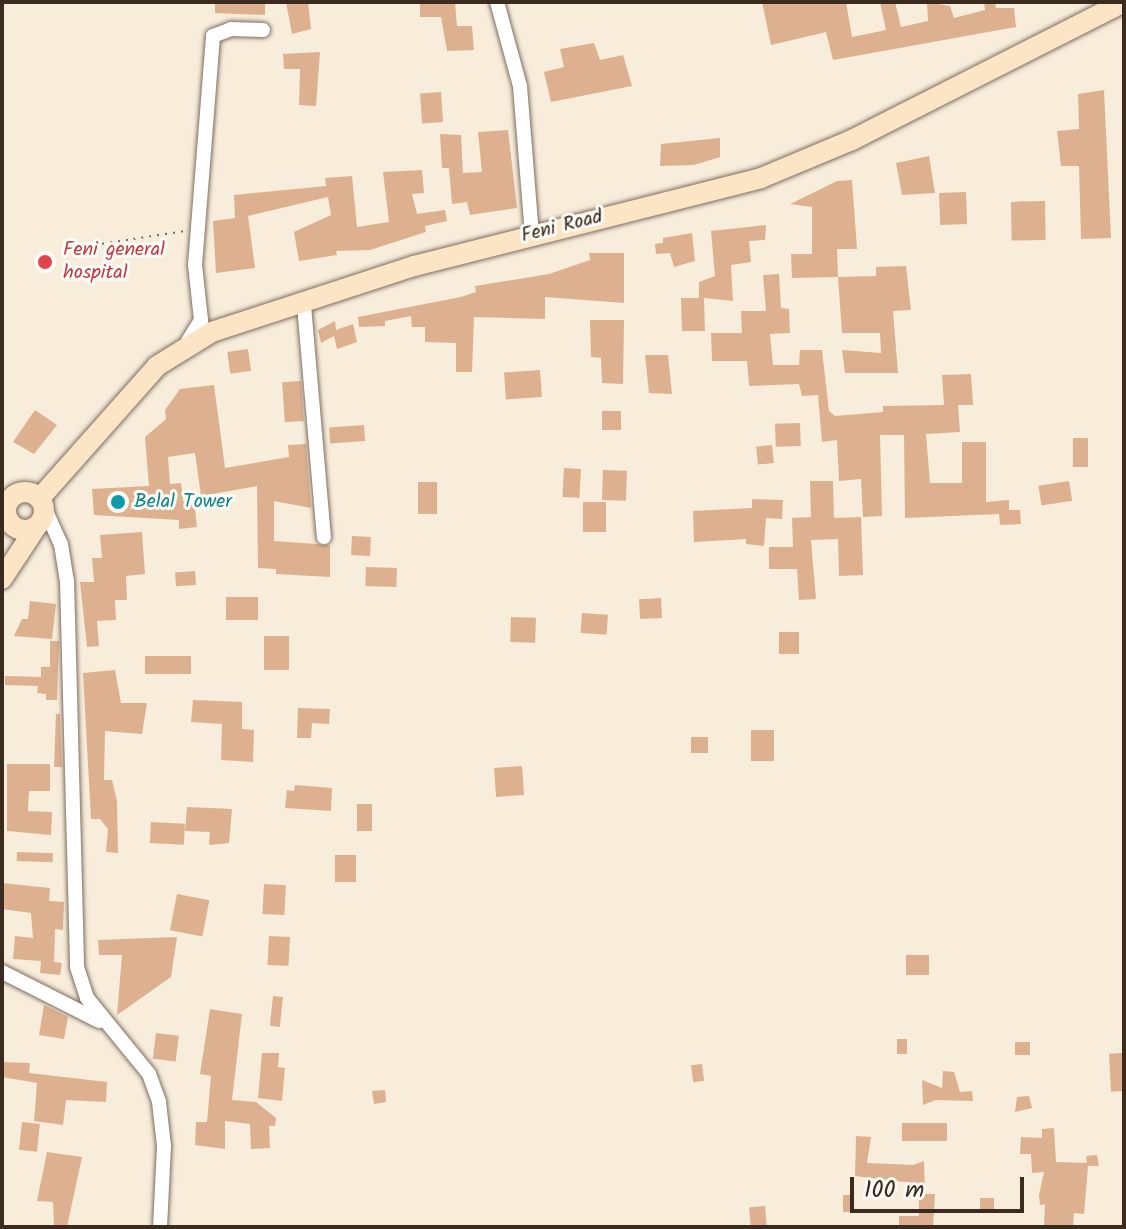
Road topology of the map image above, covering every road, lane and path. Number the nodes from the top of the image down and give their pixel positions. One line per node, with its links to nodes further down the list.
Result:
1 (497, 2): 6 (street)
2 (1124, 2): 6 (main road, Feni Road)
3 (1124, 9): 8 (main road)
4 (263, 30): 5 (street)
5 (198, 229): 7 (path); 9 (street)
6 (532, 234): 9 (main road, Feni Road)
7 (94, 245)
8 (304, 305): 11 (main road); 12 (street)
9 (176, 353): 11 (main road, Feni Road)
10 (5, 501): 11 (main road); 11 (main road)
11 (37, 514): 13 (main road, Feni Road); 14 (main road); 16 (street)
12 (324, 537)
13 (2, 561)
14 (2, 579)
15 (2, 972): 16 (street)
16 (106, 1025): 17 (street)
17 (160, 1227)

